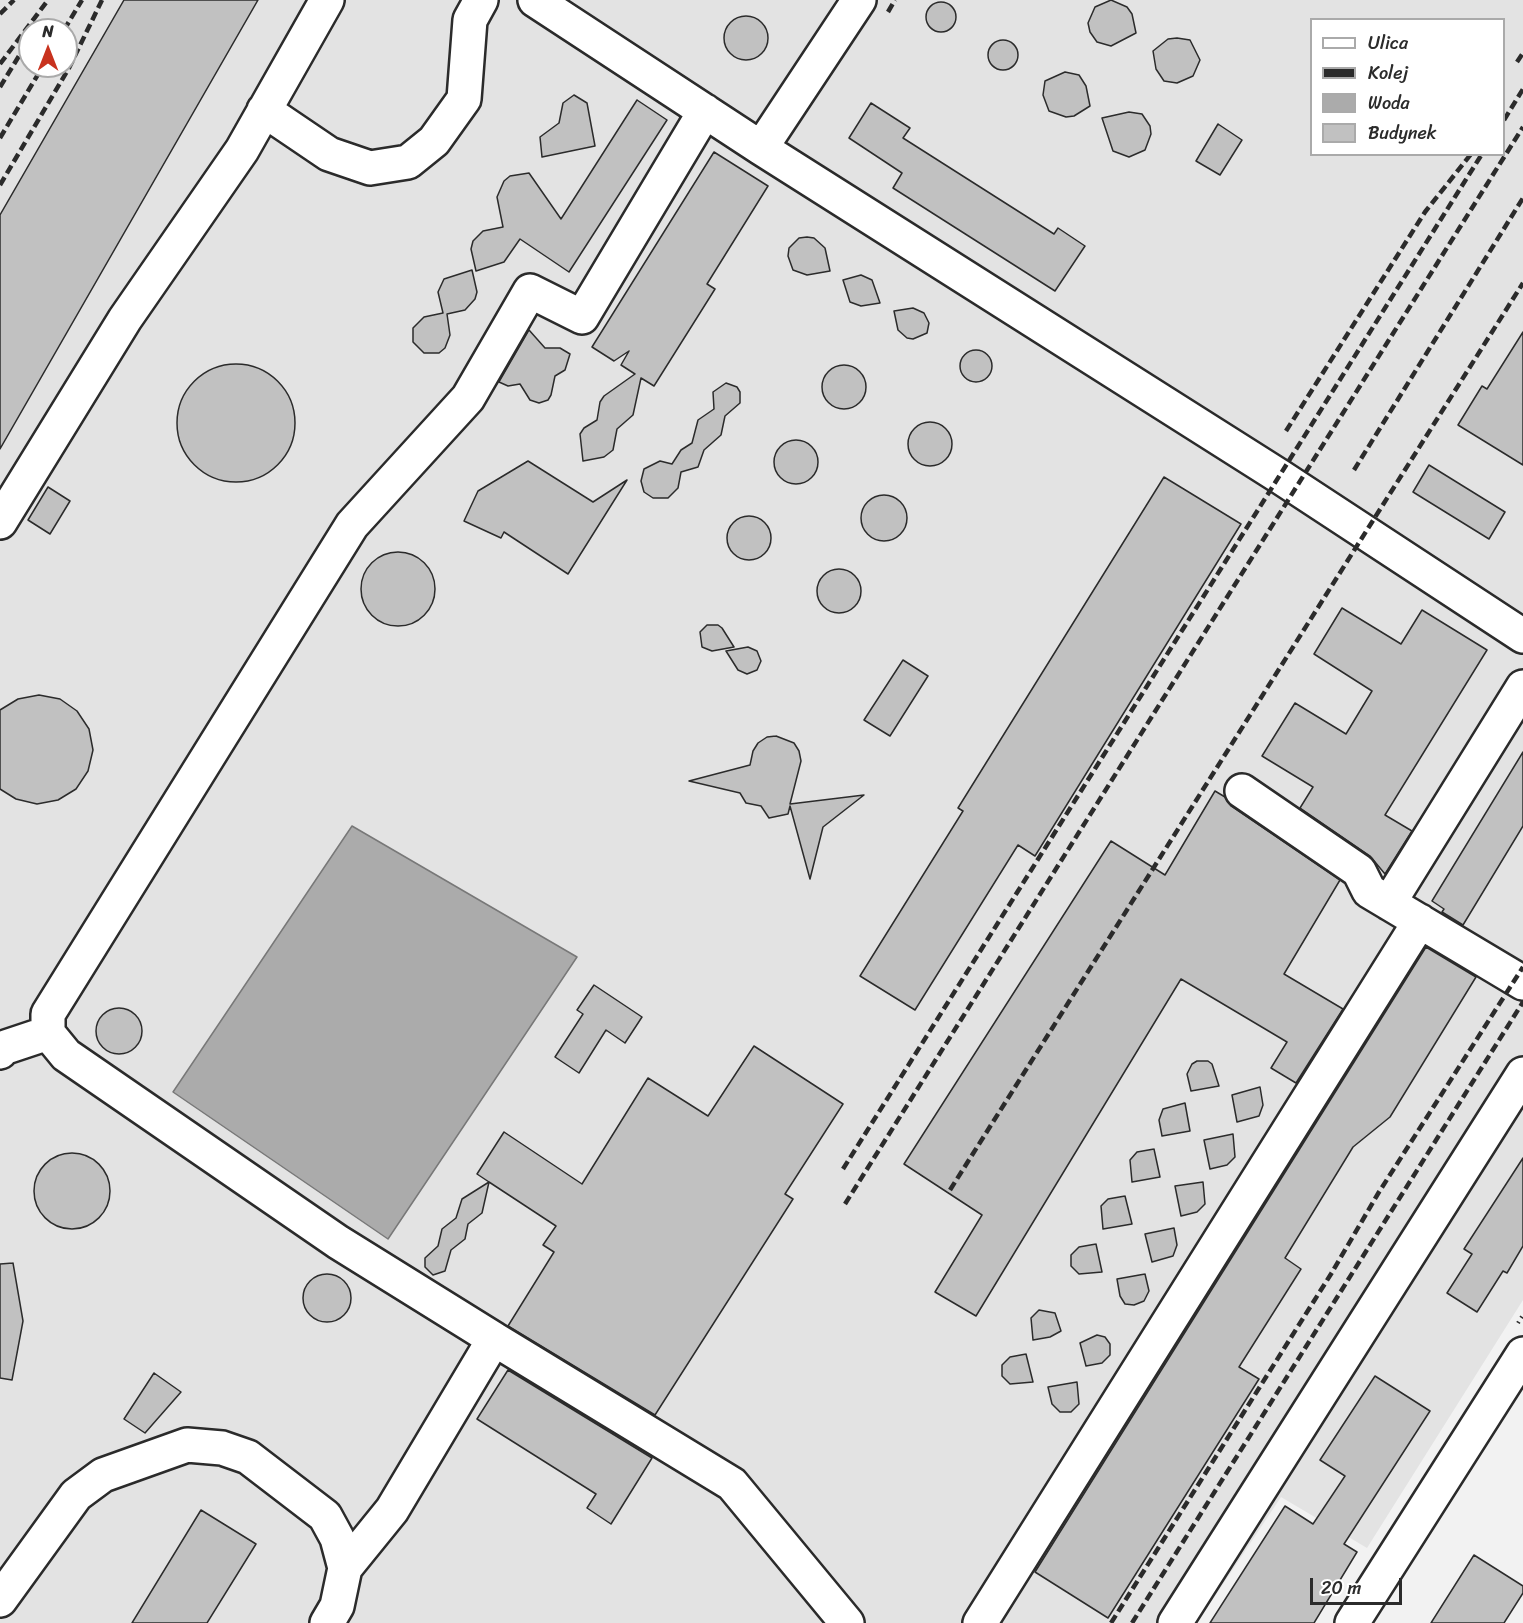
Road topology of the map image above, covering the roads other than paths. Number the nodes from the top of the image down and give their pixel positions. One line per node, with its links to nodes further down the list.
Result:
1 (327, 0): 5 (street)
2 (481, 0): 5 (street)
3 (535, 0): 6 (street)
4 (859, 0): 7 (street)
5 (264, 111): 8 (street)
6 (705, 111): 7 (street); 15 (street)
7 (761, 148): 9 (street)
8 (0, 522)
9 (1523, 636)
10 (1523, 687): 12 (street)
11 (1242, 791): 12 (street)
12 (1389, 903): 13 (street)
13 (1420, 921): 14 (street); 24 (street)
14 (1523, 983)
15 (48, 1033): 16 (street); 18 (street)
16 (0, 1052)
17 (1523, 1074): 25 (street)
18 (494, 1339): 20 (street); 23 (street)
19 (1523, 1354): 26 (street)
20 (345, 1568): 21 (street); 22 (street)
21 (0, 1600)
22 (327, 1623)
23 (847, 1623)
24 (981, 1623)
25 (1175, 1623)
26 (1352, 1623)

